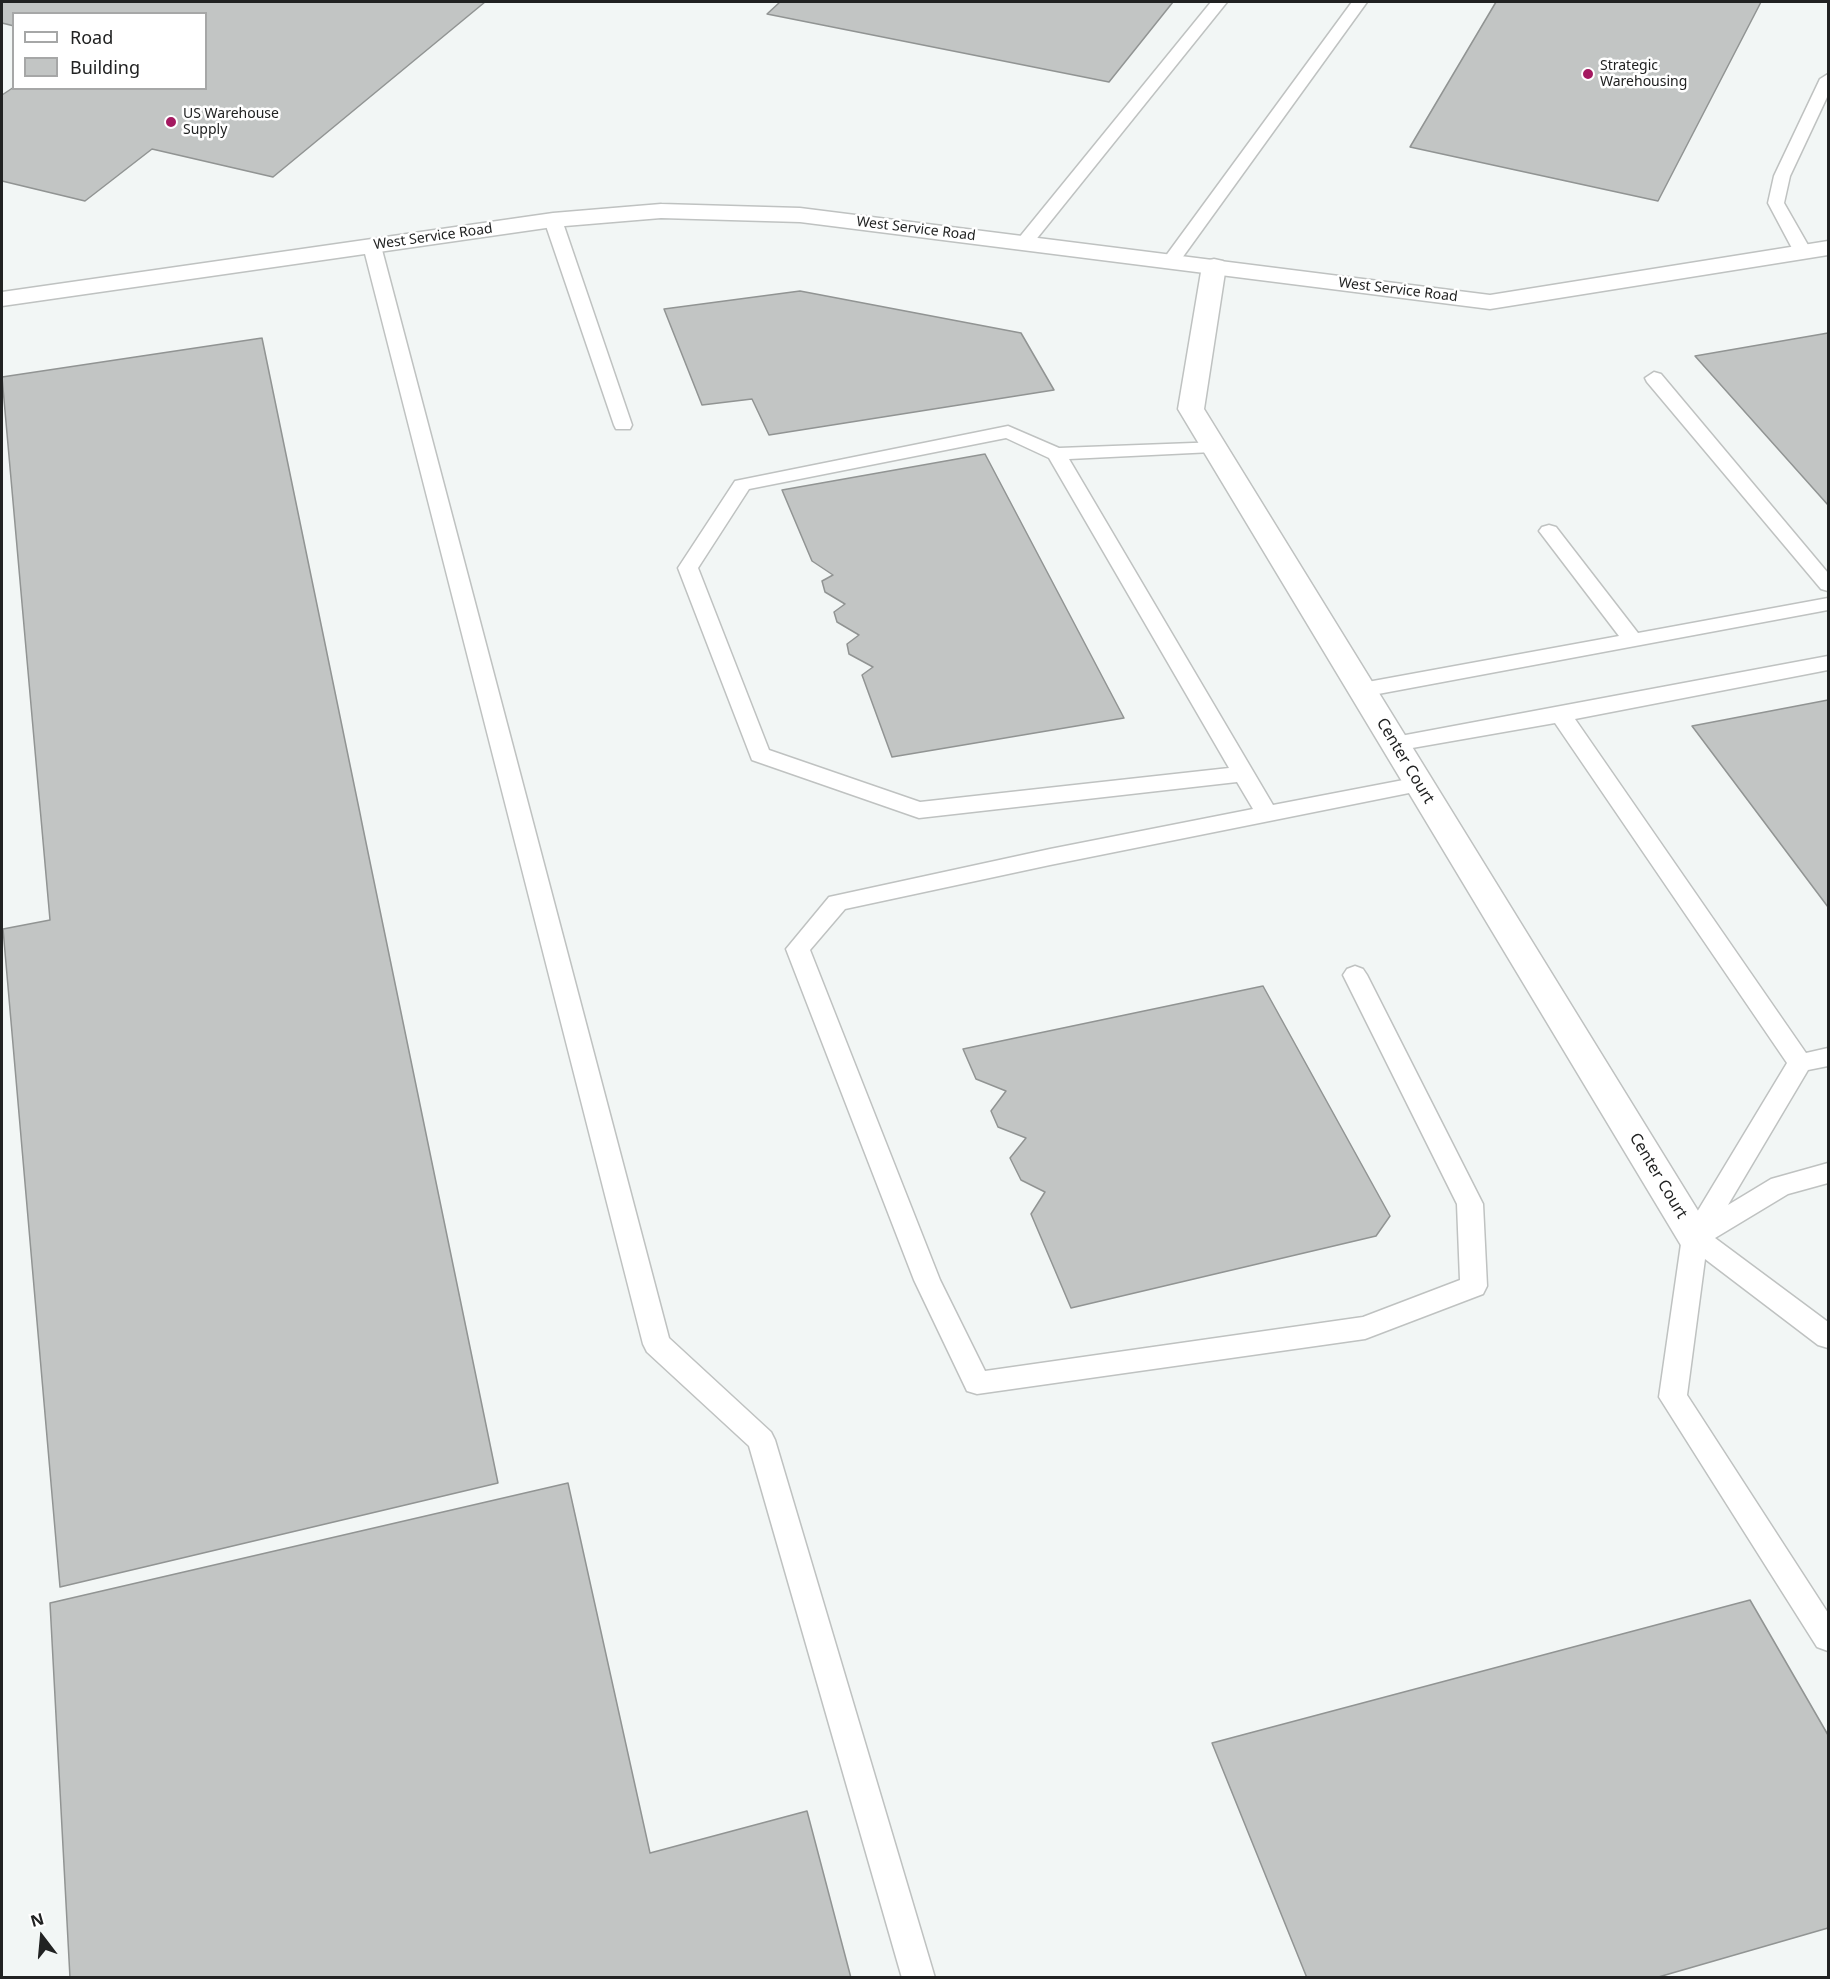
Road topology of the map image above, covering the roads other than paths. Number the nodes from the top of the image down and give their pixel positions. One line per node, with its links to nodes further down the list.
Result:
1 (1219, 2): 5 (lane)
2 (1359, 2): 9 (lane)
3 (1828, 79): 8 (lane)
4 (553, 220): 5 (street, West Service Road); 6 (street, West Service Road); 13 (lane)
5 (1024, 243): 9 (street, West Service Road)
6 (372, 246): 11 (street, West Service Road); 34 (lane)
7 (1828, 248): 8 (street, West Service Road)
8 (1803, 252): 10 (street, West Service Road)
9 (1171, 261): 10 (street, West Service Road)
10 (1214, 266): 14 (street, Center Court)
11 (2, 299)
12 (1654, 378): 17 (lane)
13 (623, 425)
14 (1213, 446): 15 (lane); 21 (street, Center Court)
15 (1056, 454): 24 (lane); 24 (lane)
16 (1549, 531): 19 (lane)
17 (1828, 585)
18 (1828, 604): 19 (lane)
19 (1633, 640): 21 (lane)
20 (1828, 663): 22 (lane)
21 (1362, 690): 23 (street, Center Court)
22 (1562, 716): 23 (lane); 29 (lane)
23 (1395, 744): 25 (street, Center Court)
24 (1243, 774): 26 (lane)
25 (1419, 784): 26 (lane); 31 (street, Center Court)
26 (1267, 814): 27 (lane)
27 (1355, 975)
28 (1828, 1057): 29 (lane)
29 (1800, 1063): 31 (lane)
30 (1828, 1173): 31 (lane)
31 (1695, 1237): 32 (lane); 33 (lane)
32 (1828, 1336)
33 (1828, 1638)
34 (919, 1977)

